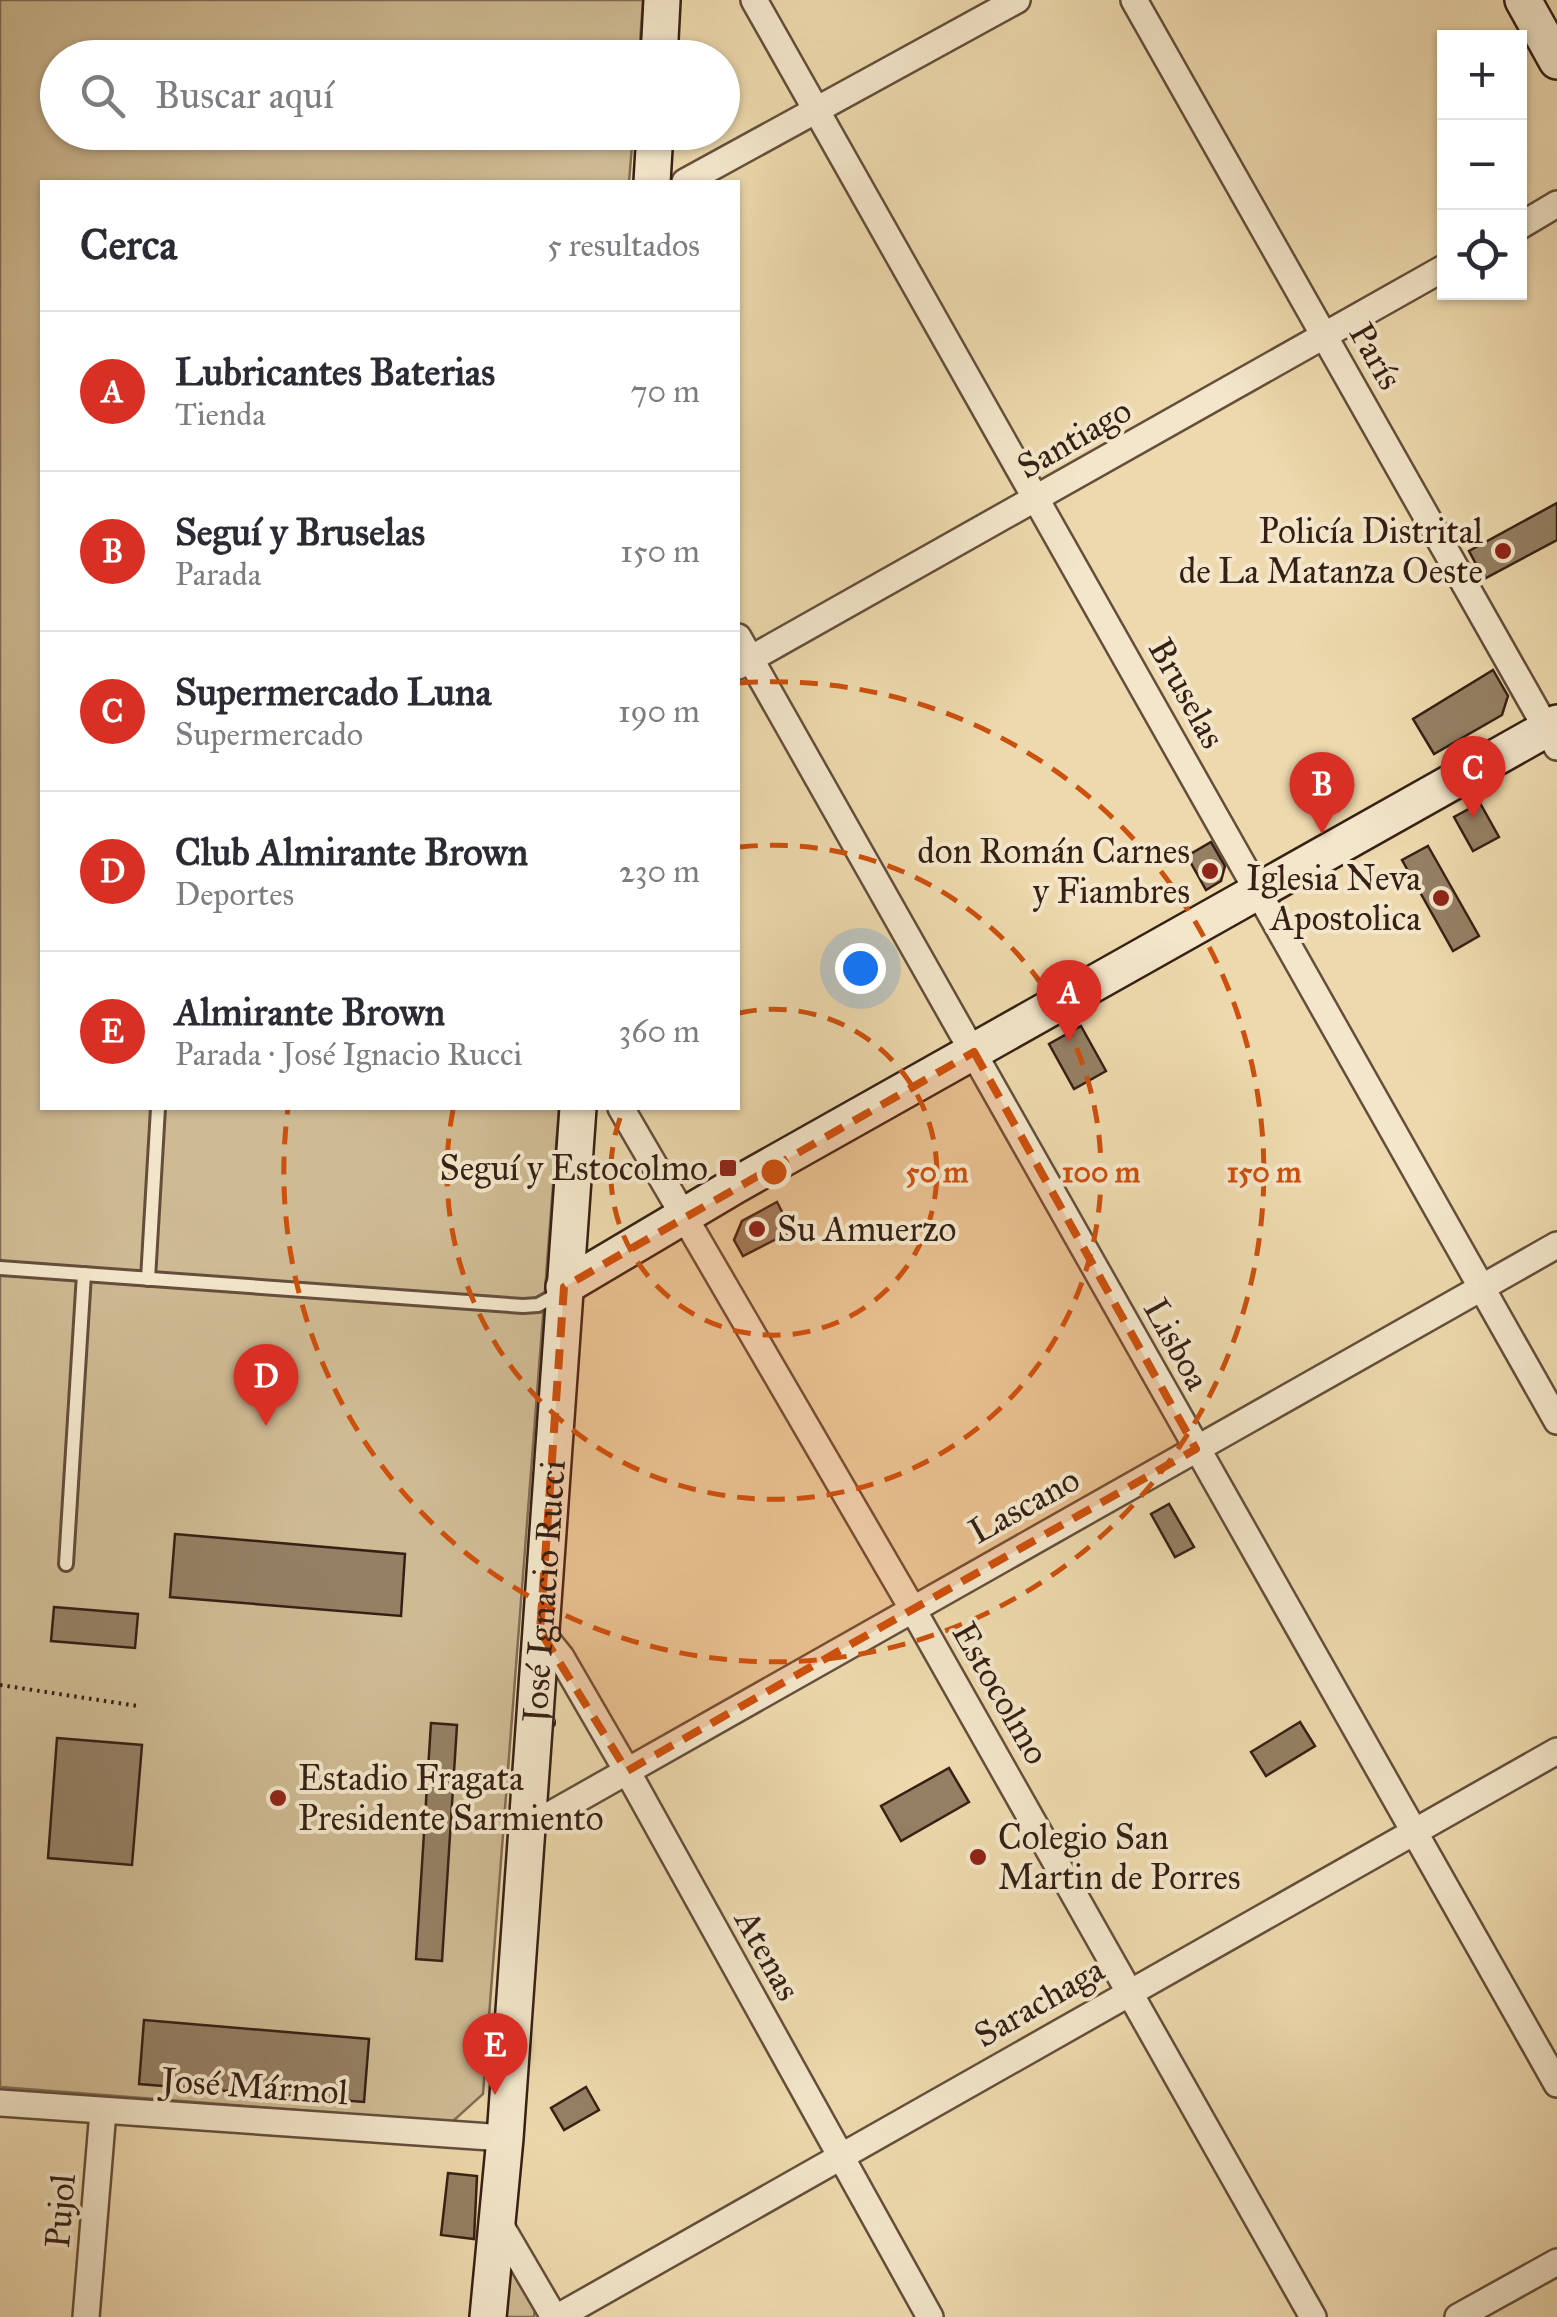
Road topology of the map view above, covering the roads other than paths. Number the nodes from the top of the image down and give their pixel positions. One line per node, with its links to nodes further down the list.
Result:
1 (662, 0): 6 (street)
2 (754, 0): 8 (street, Bruselas)
3 (1017, 0): 8 (street)
4 (1134, 0): 15 (street, París)
5 (1523, 0): 7 (street)
6 (660, 40)
7 (1557, 61)
8 (818, 110): 11 (street); 16 (street, Bruselas)
9 (654, 150): 10 (street)
10 (652, 180)
11 (690, 180)
12 (1557, 204): 13 (street)
13 (1527, 222)
14 (1437, 272): 15 (street, Santiago)
15 (1324, 336): 16 (street, Santiago); 18 (street, París)
16 (1039, 498): 17 (street, Santiago); 19 (street, Bruselas)
17 (742, 654): 20 (street, Lisboa)
18 (1554, 733): 19 (street)
19 (1259, 892): 20 (street); 30 (street, Bruselas)
20 (974, 1052): 24 (street); 32 (street, Lisboa)
21 (158, 1110): 28 (lane)
22 (578, 1110): 29 (street, José Ignacio Rucci)
23 (621, 1110): 24 (street, Estocolmo)
24 (684, 1215): 29 (street); 34 (street, Estocolmo)
25 (1557, 1245): 30 (street, Lascano)
26 (0, 1268): 27 (lane)
27 (84, 1274): 28 (lane); 33 (lane)
28 (148, 1278): 29 (lane)
29 (564, 1287): 35 (street, José Ignacio Rucci)
30 (1482, 1288): 31 (street, Bruselas); 32 (street, Lascano)
31 (1557, 1421)
32 (1196, 1449): 34 (street, Lascano); 39 (street, Lisboa)
33 (66, 1564)
34 (912, 1608): 37 (street, Lascano); 40 (street, Estocolmo)
35 (540, 1632): 37 (street, Atenas); 38 (street, José Ignacio Rucci)
36 (1557, 1751): 39 (street, Sarachaga)
37 (627, 1771): 38 (street, Lascano); 45 (street, Atenas)
38 (525, 1829): 44 (street, José Ignacio Rucci)
39 (1414, 1832): 40 (street, Sarachaga); 41 (street, Lisboa)
40 (1130, 1991): 45 (street, Sarachaga); 52 (street, Estocolmo)
41 (1557, 2084)
42 (0, 2102): 43 (street, José Mármol)
43 (103, 2111): 44 (street, José Mármol); 48 (street, Pujol)
44 (505, 2138): 46 (street, José Ignacio Rucci)
45 (839, 2156): 50 (street, Sarachaga); 51 (street, Atenas)
46 (498, 2221): 49 (street, José Ignacio Rucci); 50 (street)
47 (1557, 2262): 53 (street)
48 (86, 2317)
49 (488, 2317)
50 (556, 2317)
51 (930, 2317)
52 (1313, 2317)
53 (1458, 2317)

